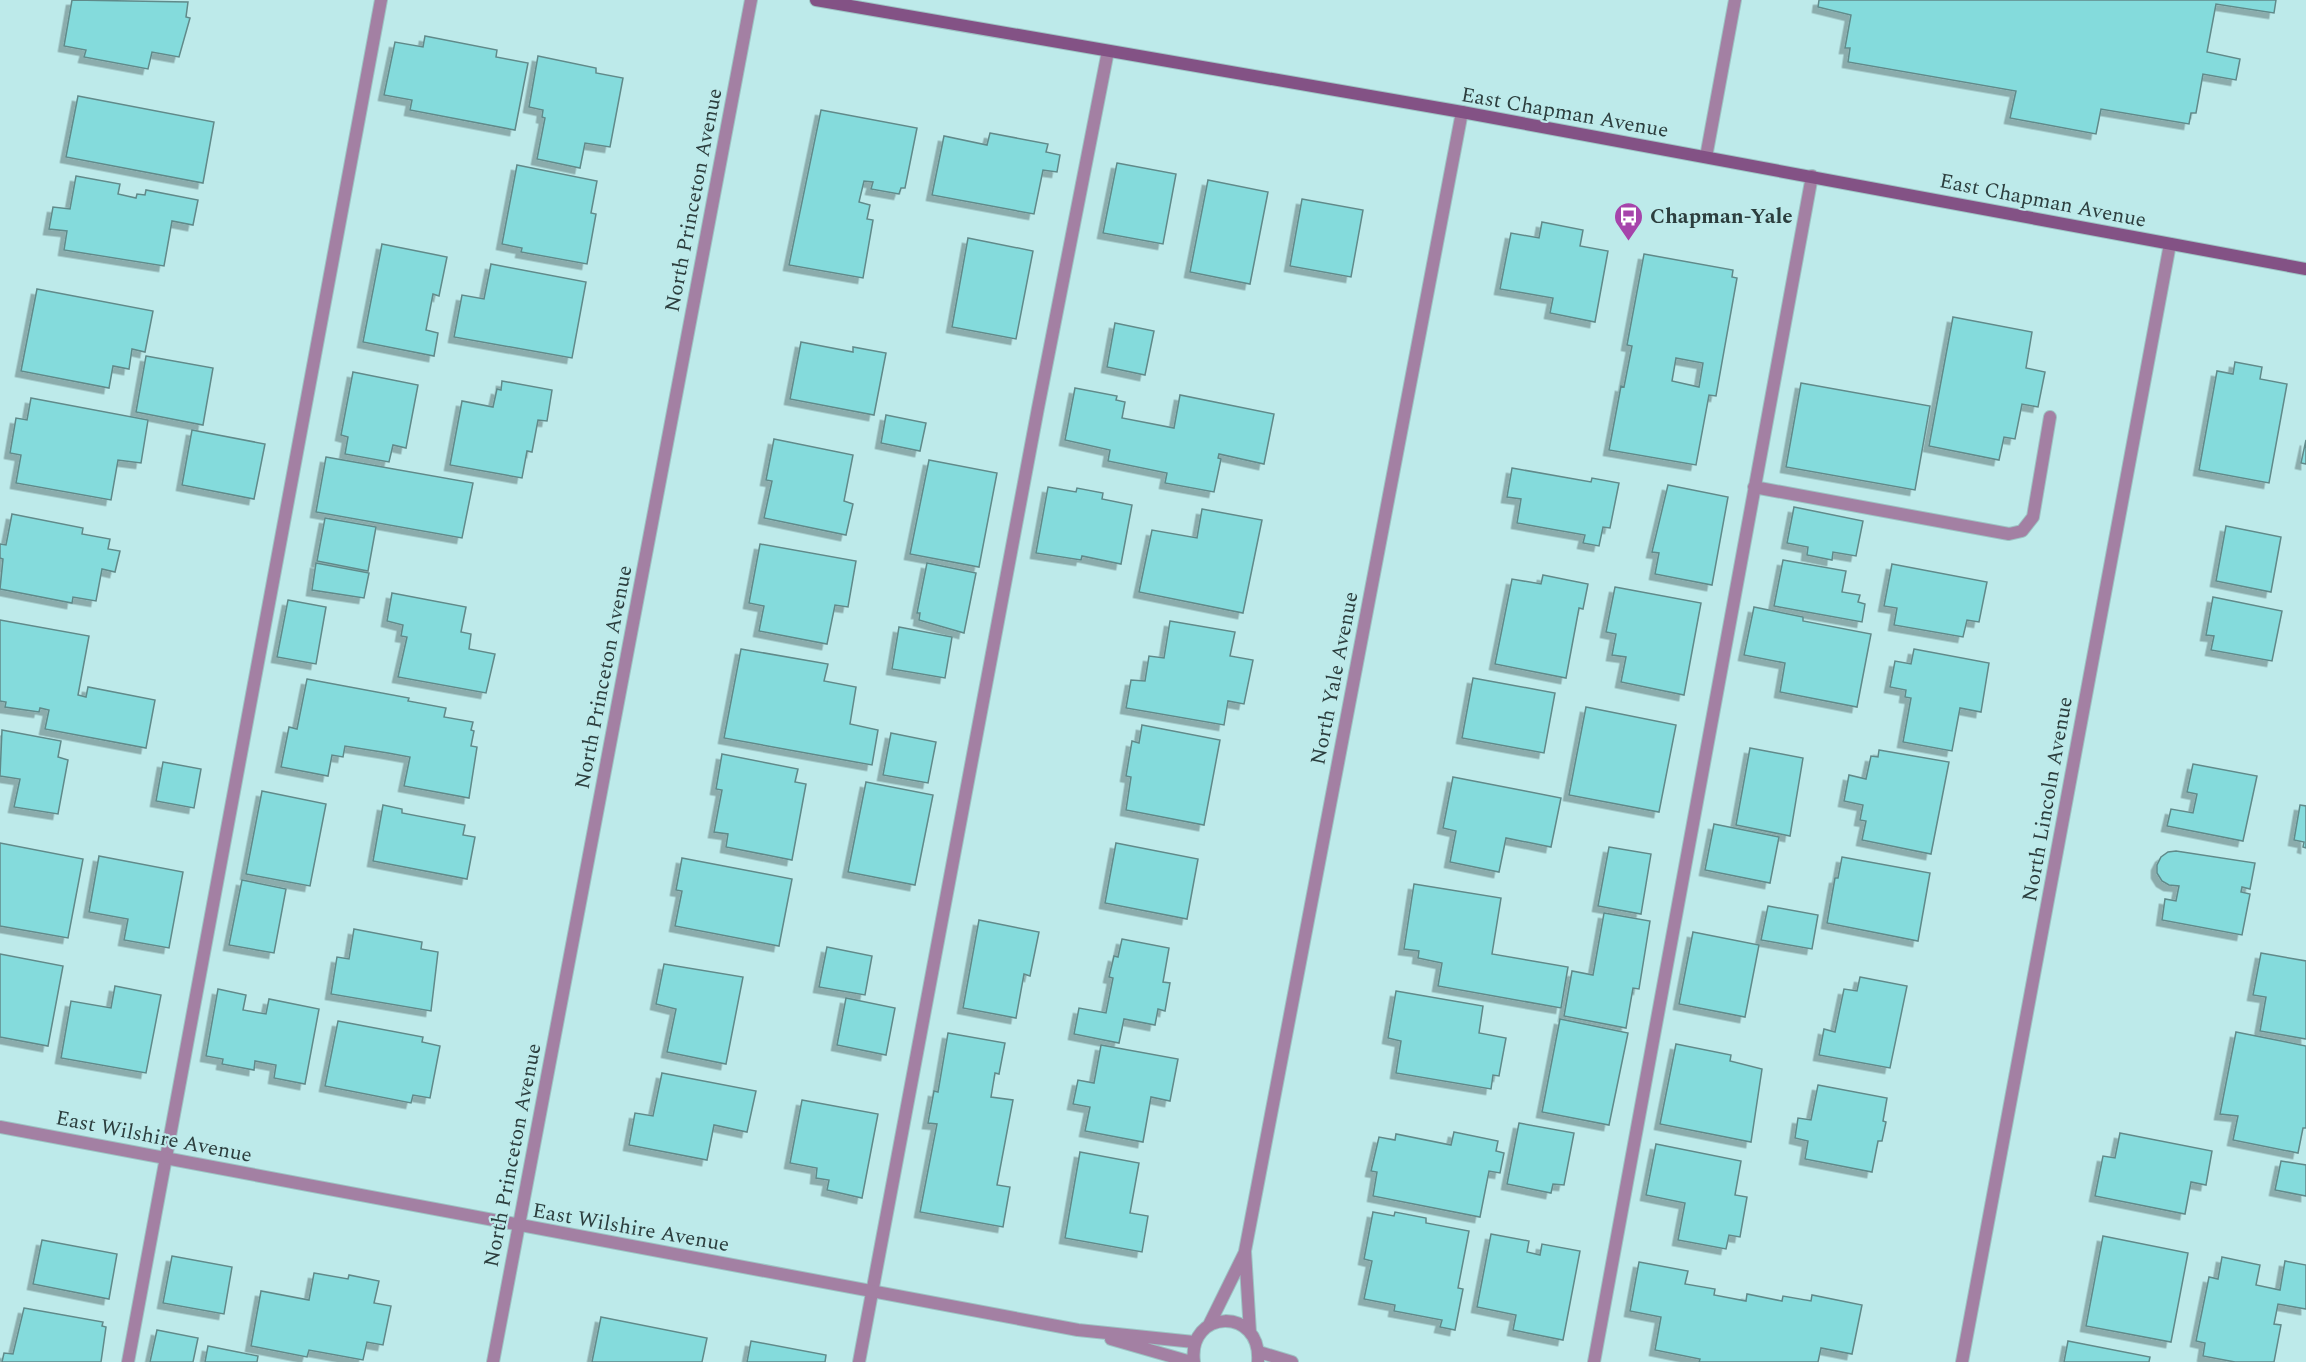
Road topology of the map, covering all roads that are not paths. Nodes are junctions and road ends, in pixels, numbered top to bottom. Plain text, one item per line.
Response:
1 (381, 0) edge
2 (751, 0) edge
3 (816, 0) edge
4 (1735, 0) edge
5 (1108, 51) junction
6 (1462, 112) junction
7 (1706, 157) junction
8 (1812, 176) junction
9 (2170, 244) junction
10 (2306, 269) edge
11 (2050, 417) dead end
12 (1754, 487) junction
13 (0, 1127) edge
14 (167, 1158) junction
15 (519, 1226) junction
16 (1245, 1251) junction
17 (873, 1291) junction
18 (1209, 1325) junction
19 (1078, 1330) junction
20 (1250, 1332) junction
21 (1194, 1342) junction
22 (1258, 1357) edge
23 (128, 1362) edge
24 (493, 1362) edge
25 (859, 1362) edge
26 (1192, 1362) edge
27 (1292, 1362) edge
28 (1594, 1362) edge
29 (1962, 1362) edge

1 - 14 street
2 - 15 street, North Princeton Avenue
3 - 5 main road, East Chapman Avenue
4 - 7 street
5 - 6 main road, East Chapman Avenue
5 - 17 street
6 - 7 main road, East Chapman Avenue
6 - 16 street, North Yale Avenue
7 - 8 main road, East Chapman Avenue
8 - 9 main road, East Chapman Avenue
8 - 12 street
9 - 10 main road, East Chapman Avenue
9 - 29 street, North Lincoln Avenue
11 - 12 street
12 - 28 street
13 - 14 street, East Wilshire Avenue
14 - 15 street, East Wilshire Avenue
14 - 23 street
15 - 17 street, East Wilshire Avenue
15 - 24 street, North Princeton Avenue
16 - 18 street, North Yale Avenue
16 - 20 street, North Yale Avenue
17 - 19 street, East Wilshire Avenue
17 - 25 street
18 - 20 street
18 - 21 street, North Yale Avenue
19 - 21 street, East Wilshire Avenue
19 - 26 street, East Wilshire Avenue
20 - 22 street, North Yale Avenue
21 - 26 street
22 - 27 street

